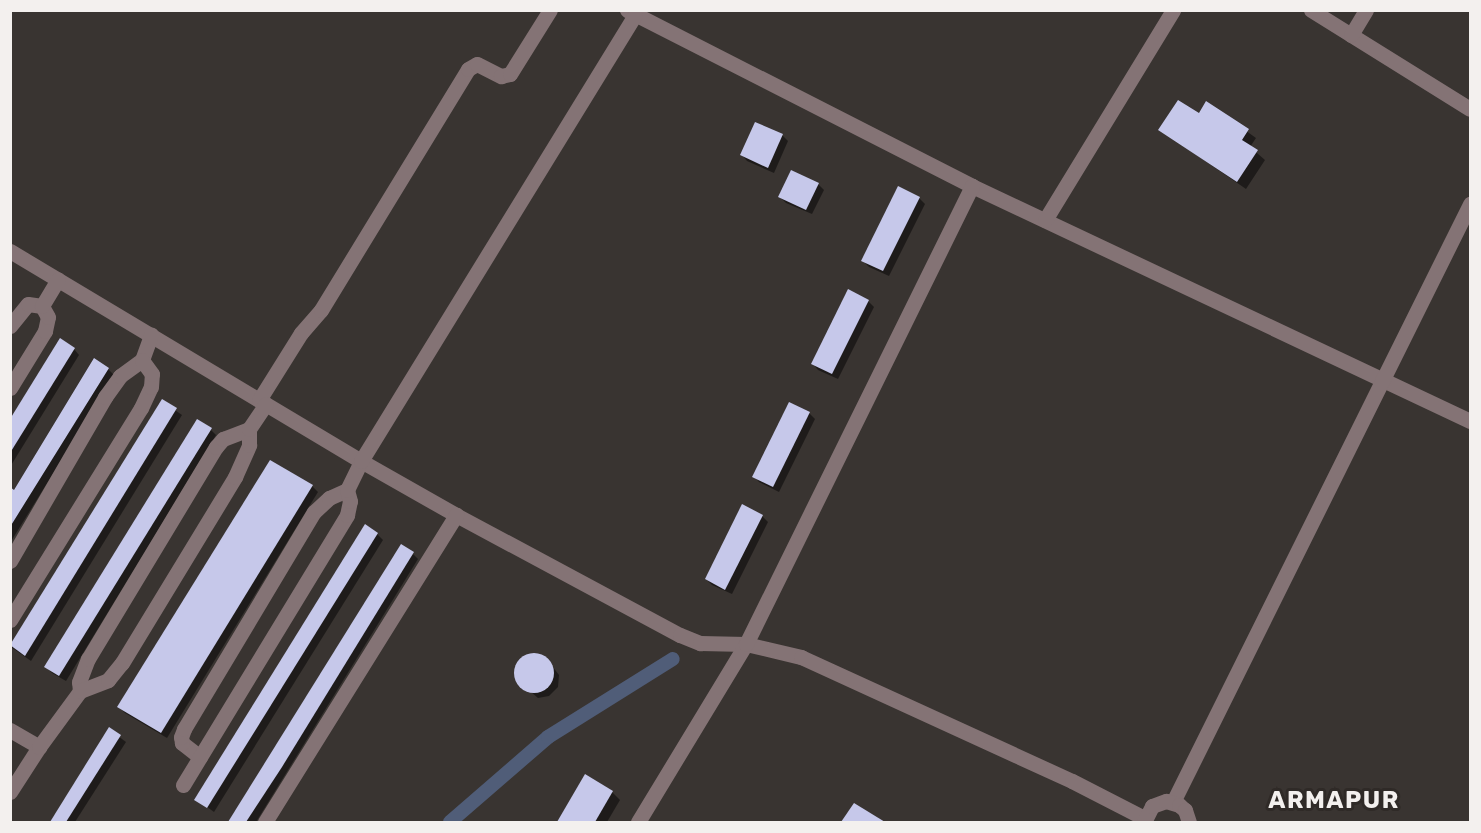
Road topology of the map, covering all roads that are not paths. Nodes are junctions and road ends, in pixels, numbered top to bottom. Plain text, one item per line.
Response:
1 (550, 10) edge
2 (1173, 10) edge
3 (1311, 10) edge
4 (1366, 10) edge
5 (631, 13) edge
6 (1351, 35) junction
7 (1470, 109) edge
8 (972, 186) junction
9 (1470, 204) edge
10 (1045, 220) junction
11 (10, 251) edge
12 (58, 279) junction
13 (42, 306) junction
14 (10, 326) edge
15 (151, 335) junction
16 (142, 360) junction
17 (1383, 379) junction
18 (10, 388) edge
19 (263, 402) junction
20 (1470, 421) edge
21 (249, 429) junction
22 (361, 461) junction
23 (346, 490) junction
24 (456, 516) junction
25 (10, 561) edge
26 (10, 620) edge
27 (746, 644) junction
28 (80, 691) junction
29 (10, 730) edge
30 (39, 747) junction
31 (200, 757) junction
32 (183, 785) dead end
33 (10, 792) edge
34 (1173, 802) junction
35 (1144, 820) edge
36 (265, 822) edge
37 (639, 822) edge
38 (1189, 822) edge

1 - 19 street
2 - 10 street
3 - 6 street
4 - 6 street
5 - 8 street
5 - 22 street
6 - 7 street
8 - 10 street
8 - 27 street
9 - 17 street
10 - 17 street
11 - 12 street
12 - 13 street
12 - 15 street
13 - 14 street
13 - 18 street
15 - 16 street
15 - 19 street
16 - 25 street
16 - 26 street
17 - 20 street
17 - 34 street
19 - 21 street
19 - 22 street
21 - 28 street
21 - 28 street
22 - 23 street
22 - 24 street
23 - 31 street
23 - 31 street
24 - 27 street
24 - 36 street
27 - 35 street
27 - 37 street
28 - 30 street
29 - 30 street
30 - 33 street
31 - 32 street
34 - 35 street
34 - 38 street

